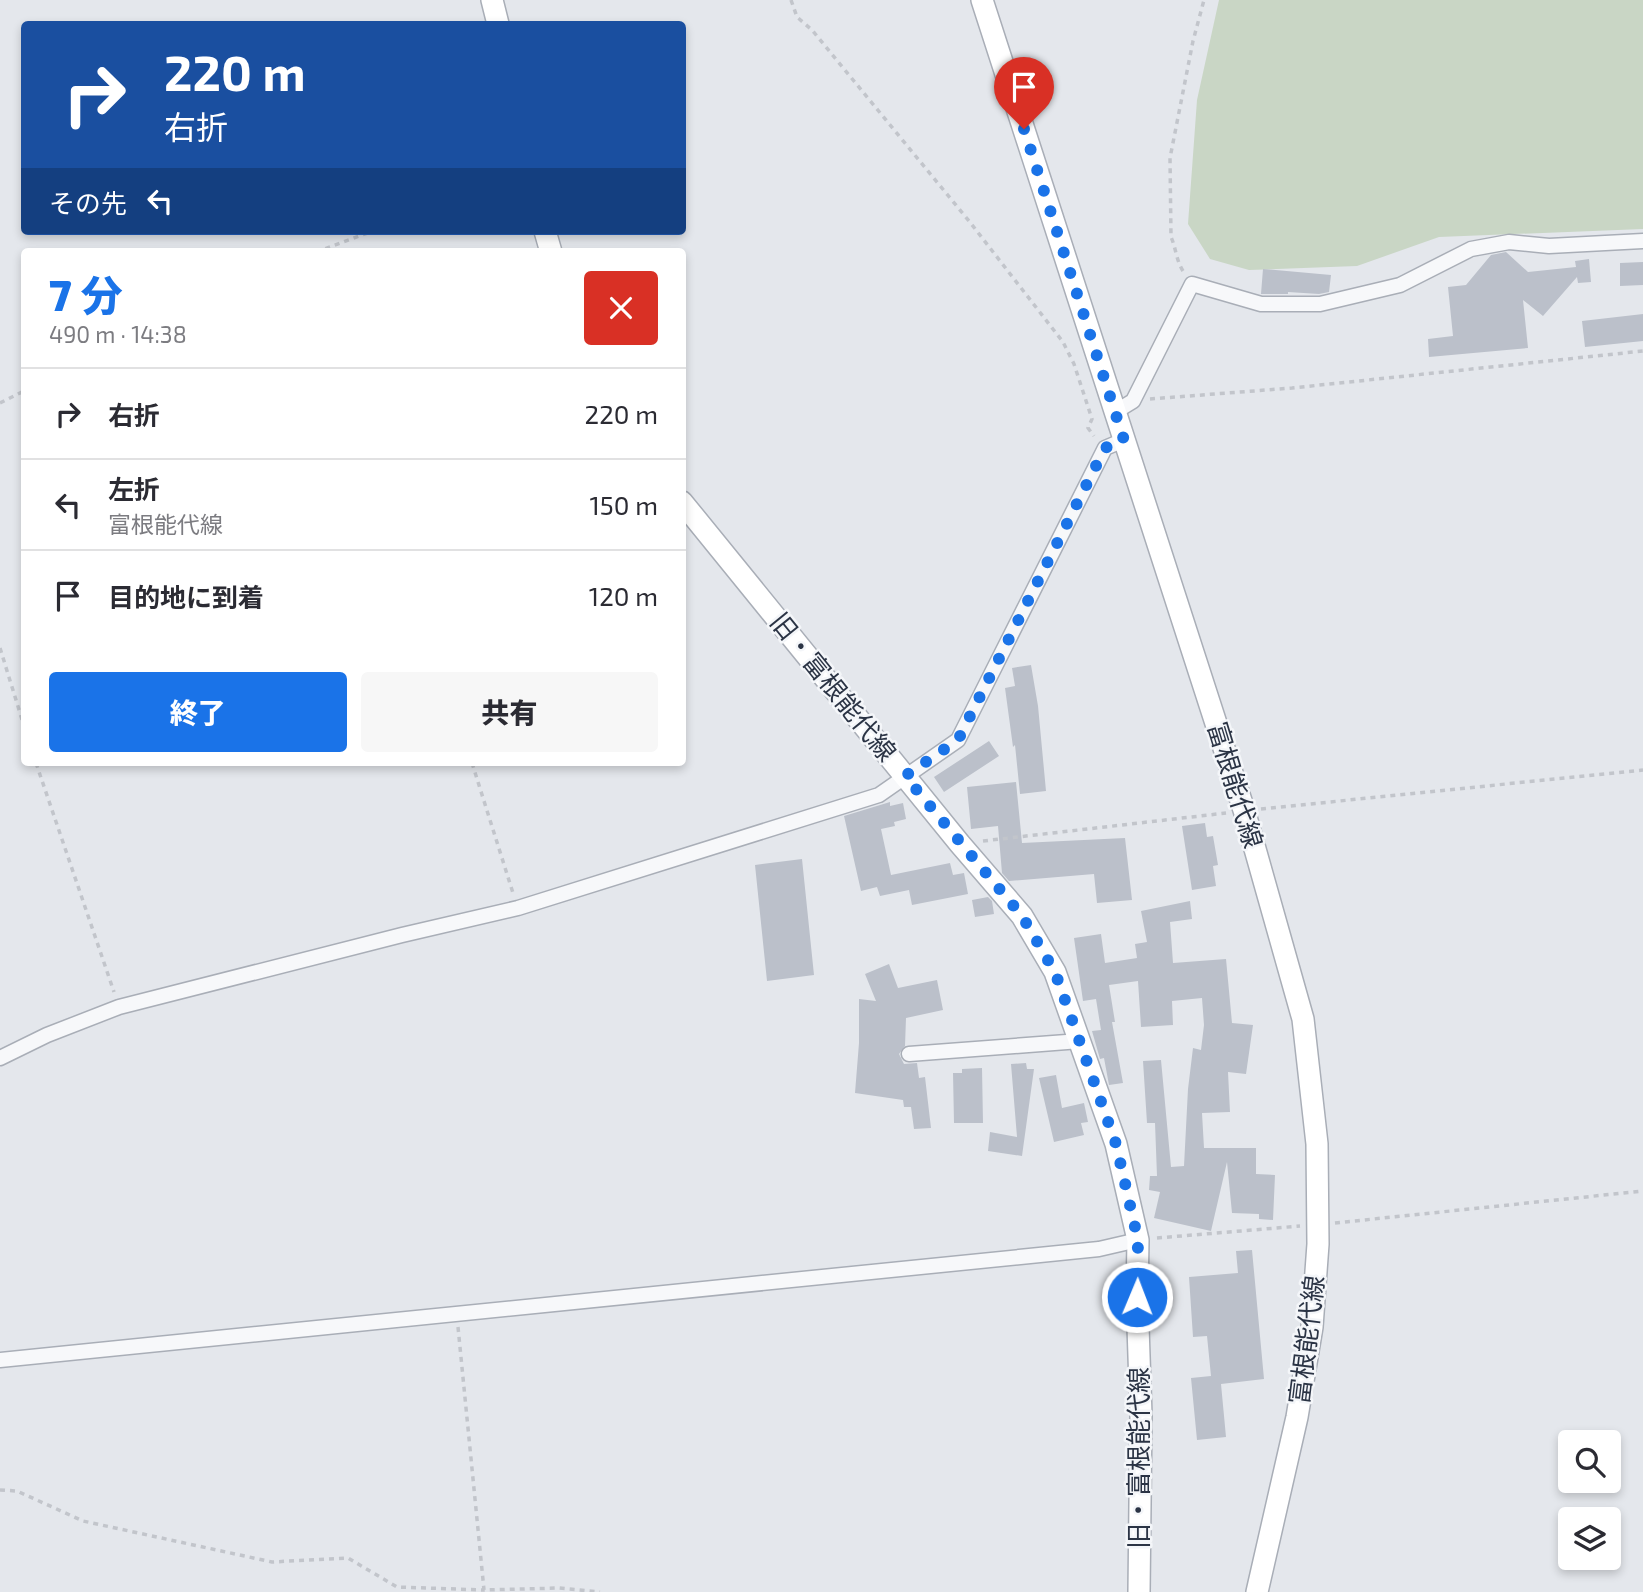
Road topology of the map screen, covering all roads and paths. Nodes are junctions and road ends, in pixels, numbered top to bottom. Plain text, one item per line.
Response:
1 (492, 0) edge
2 (791, 0) edge
3 (982, 0) edge
4 (1204, 0) edge
5 (497, 21) edge
6 (362, 235) edge
7 (1643, 241) edge
8 (327, 248) edge
9 (1192, 284) junction
10 (1643, 351) edge
11 (21, 392) edge
12 (0, 403) edge
13 (1124, 406) junction
14 (1115, 444) junction
15 (686, 507) edge
16 (0, 649) edge
17 (21, 716) edge
18 (37, 766) edge
19 (473, 766) edge
20 (1643, 770) edge
21 (905, 776) junction
22 (1244, 810) junction
23 (960, 844) junction
24 (518, 908) junction
25 (119, 1007) junction
26 (1080, 1041) junction
27 (909, 1054) dead end
28 (0, 1058) edge
29 (1643, 1191) edge
30 (1317, 1224) junction
31 (1138, 1240) junction
32 (456, 1315) junction
33 (0, 1360) edge
34 (0, 1490) edge
35 (484, 1590) junction
36 (600, 1592) edge
37 (1139, 1592) edge
38 (1257, 1592) edge

1 - 5 main road
2 - 14 path
3 - 13 main road, 富根能代線
4 - 9 path
6 - 8 path
7 - 9 street
9 - 13 street
10 - 13 path
11 - 12 path
13 - 14 main road, 富根能代線
14 - 21 street
14 - 22 main road, 富根能代線
15 - 21 main road, 旧・富根能代線
16 - 17 path
18 - 25 path
19 - 24 path
20 - 22 path
21 - 23 main road, 旧・富根能代線
21 - 24 street
22 - 23 path
22 - 30 main road, 富根能代線
23 - 26 main road, 旧・富根能代線
24 - 25 street
25 - 28 street
26 - 27 street
26 - 31 main road, 旧・富根能代線
29 - 30 path
30 - 31 path
30 - 38 main road, 富根能代線
31 - 32 street
31 - 37 main road, 旧・富根能代線
32 - 33 street
32 - 35 path
34 - 35 path
35 - 36 path

